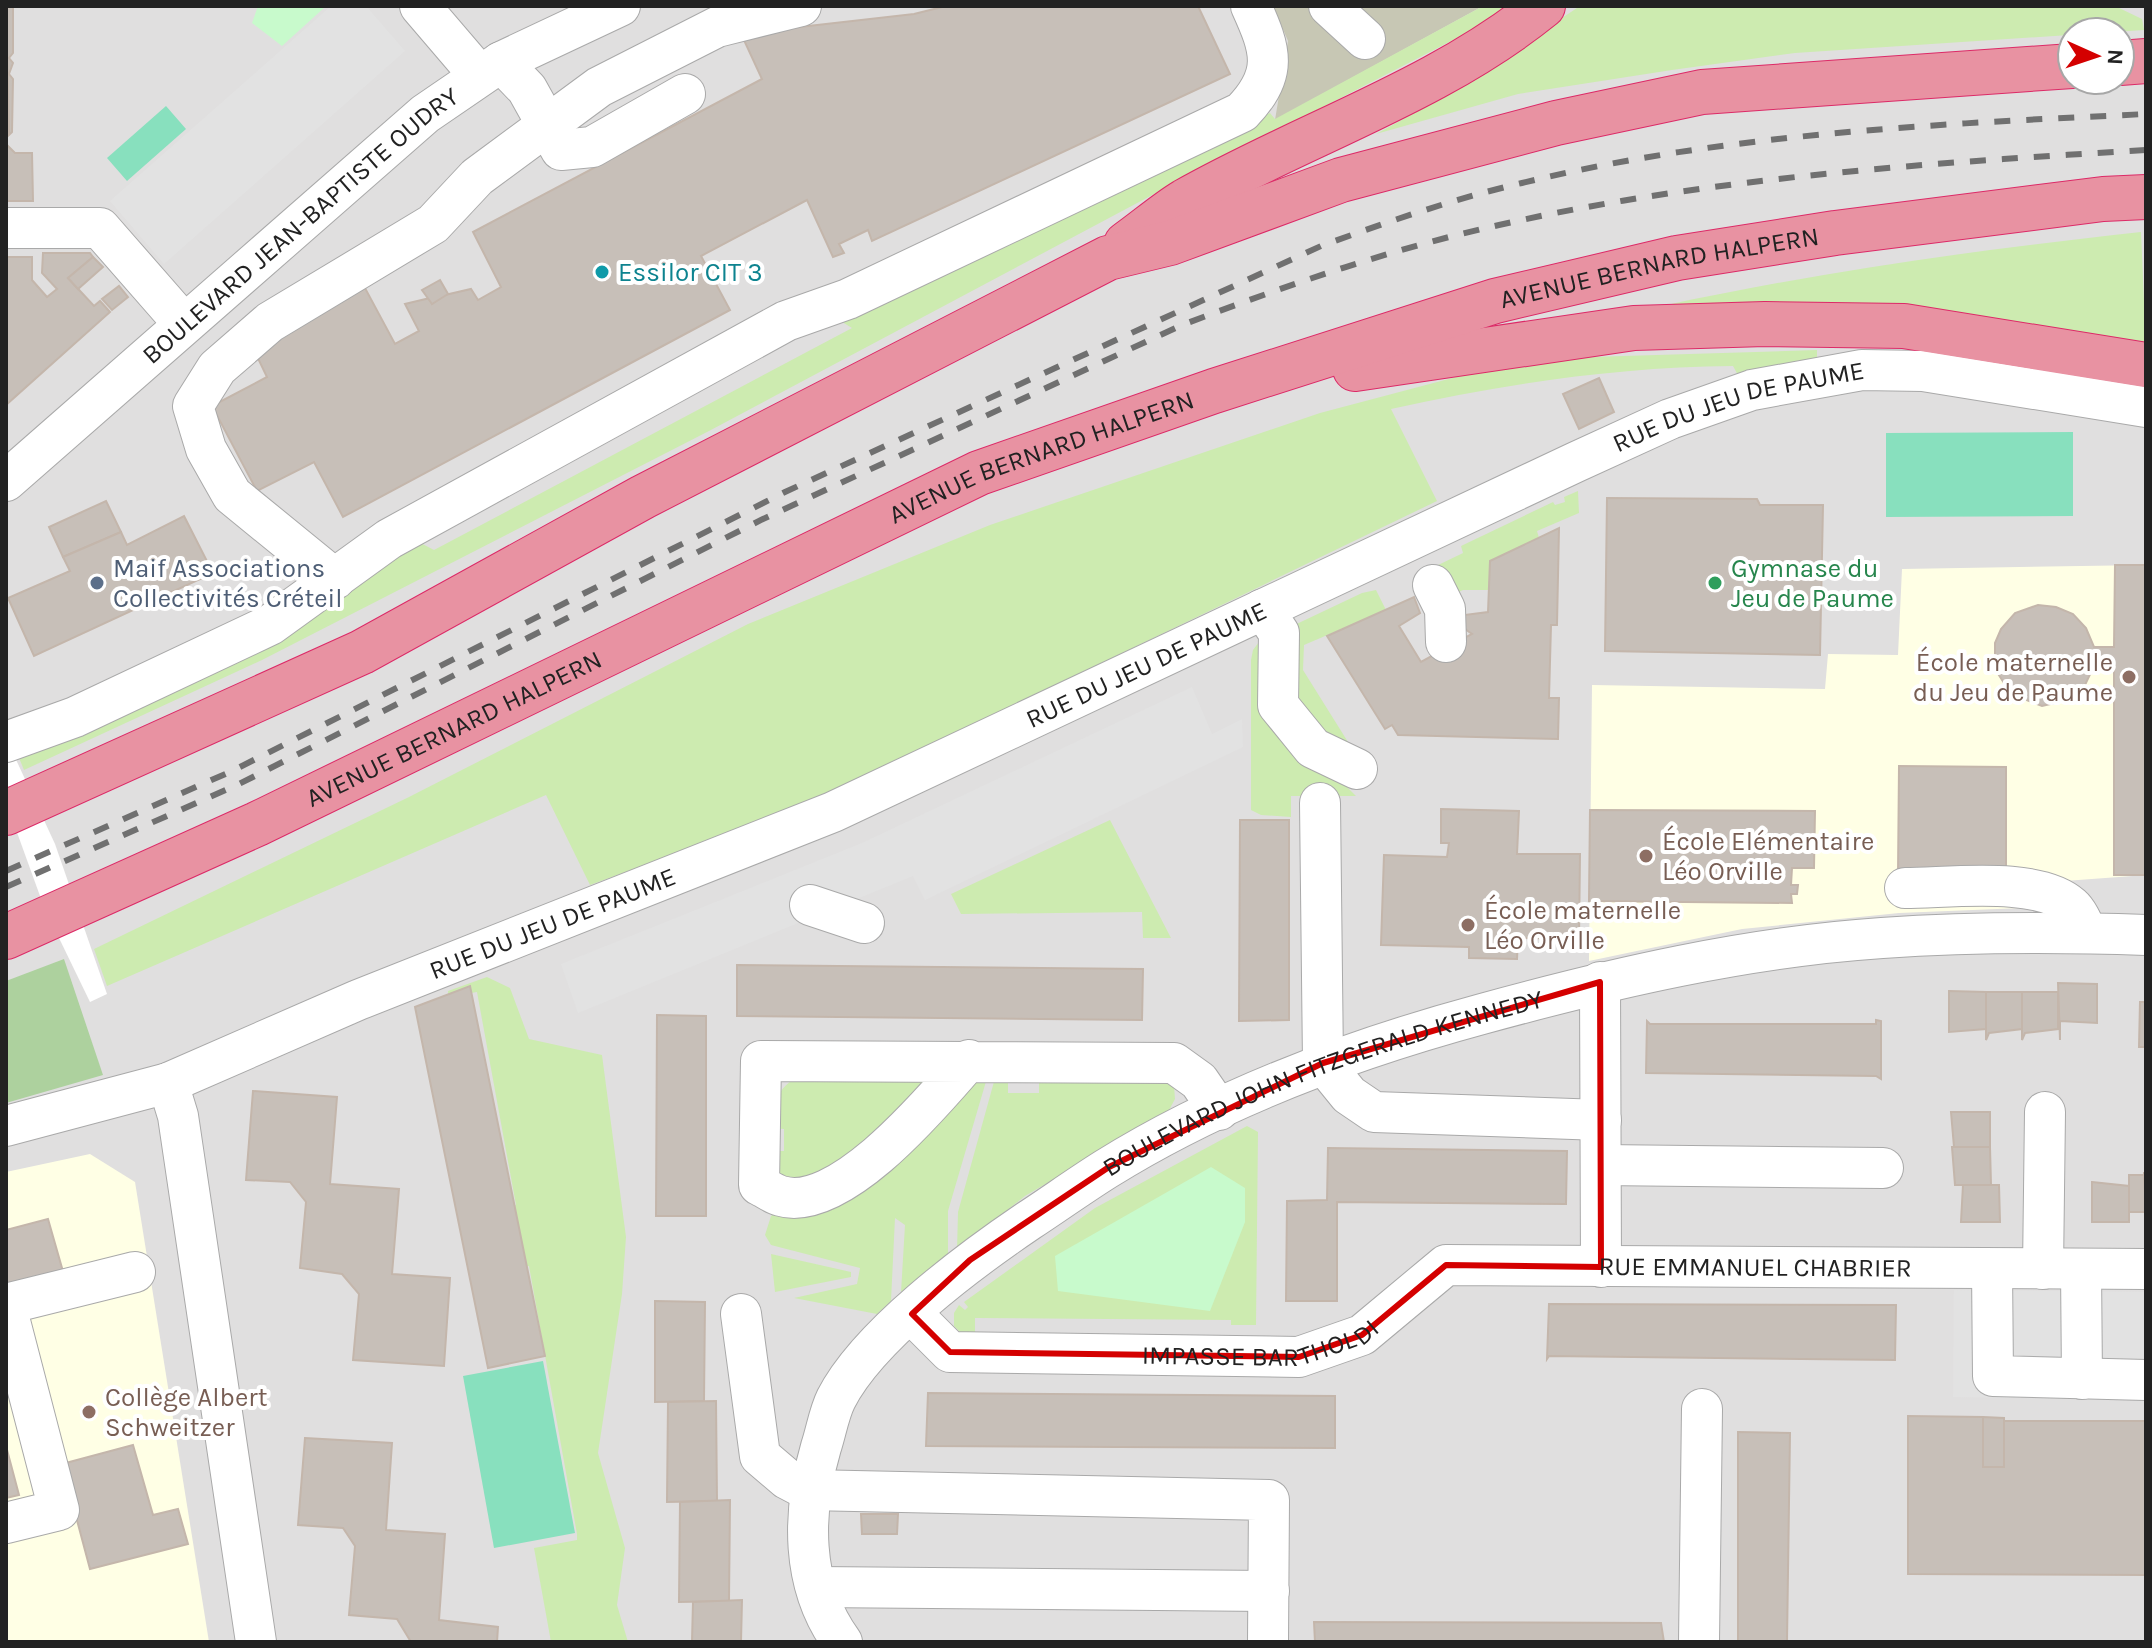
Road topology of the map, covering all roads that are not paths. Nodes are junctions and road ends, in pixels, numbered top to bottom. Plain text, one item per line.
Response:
1 (420, 6) edge
2 (620, 6) edge
3 (801, 6) edge
4 (1251, 6) edge
5 (1329, 6) edge
6 (1543, 6) edge
7 (1365, 39) dead end
8 (2056, 67) edge
9 (490, 69) junction
10 (685, 94) dead end
11 (545, 126) junction
12 (2146, 197) edge
13 (8, 228) edge
14 (1108, 258) junction
15 (184, 324) junction
16 (2146, 365) edge
17 (1214, 391) junction
18 (2146, 407) edge
19 (6, 481) edge
20 (335, 579) junction
21 (1433, 585) dead end
22 (1263, 609) junction
23 (1446, 642) dead end
24 (6, 742) edge
25 (1357, 769) dead end
26 (1320, 803) dead end
27 (6, 813) edge
28 (1905, 888) dead end
29 (810, 905) dead end
30 (864, 923) dead end
31 (2087, 933) junction
32 (2146, 935) edge
33 (6, 937) edge
34 (1600, 982) junction
35 (969, 1060) junction
36 (1323, 1063) junction
37 (168, 1083) junction
38 (1219, 1110) junction
39 (2045, 1112) dead end
40 (1601, 1120) junction
41 (6, 1126) edge
42 (1601, 1165) junction
43 (1883, 1168) dead end
44 (1601, 1267) junction
45 (1992, 1269) junction
46 (2062, 1269) junction
47 (2146, 1269) edge
48 (135, 1272) dead end
49 (6, 1305) edge
50 (741, 1314) dead end
51 (912, 1314) junction
52 (2082, 1379) junction
53 (2146, 1380) edge
54 (1702, 1409) dead end
55 (808, 1490) junction
56 (6, 1523) edge
57 (816, 1587) junction
58 (1269, 1591) junction
59 (256, 1642) edge
60 (842, 1642) edge
61 (1268, 1642) edge
62 (1699, 1642) edge

1 - 9 street
2 - 9 street, BOULEVARD JEAN-BAPTISTE OUDRY
3 - 11 street
4 - 20 street
5 - 7 street
6 - 14 highway
8 - 14 highway
9 - 11 street
9 - 15 street, BOULEVARD JEAN-BAPTISTE OUDRY
10 - 11 street
11 - 20 street
12 - 17 highway, AVENUE BERNARD HALPERN
13 - 15 street
14 - 27 highway
15 - 19 street, BOULEVARD JEAN-BAPTISTE OUDRY
16 - 17 highway
17 - 33 highway, AVENUE BERNARD HALPERN
18 - 22 street, RUE DU JEU DE PAUME
20 - 24 street
21 - 23 street
22 - 25 street
22 - 37 street, RUE DU JEU DE PAUME
26 - 36 street
28 - 31 street
29 - 30 street
31 - 32 street, BOULEVARD JOHN FITZGERALD KENNEDY
31 - 34 street, BOULEVARD JOHN FITZGERALD KENNEDY
34 - 36 street, BOULEVARD JOHN FITZGERALD KENNEDY
34 - 40 street, RUE EMMANUEL CHABRIER
35 - 35 street
35 - 38 street
36 - 38 street, BOULEVARD JOHN FITZGERALD KENNEDY
36 - 40 street
37 - 41 street, RUE DU JEU DE PAUME
37 - 59 street
38 - 51 street, BOULEVARD JOHN FITZGERALD KENNEDY
39 - 46 street
40 - 42 street, RUE EMMANUEL CHABRIER
42 - 43 street
42 - 44 street, RUE EMMANUEL CHABRIER
44 - 45 street, RUE EMMANUEL CHABRIER
44 - 51 street, IMPASSE BARTHOLDI
45 - 46 street, RUE EMMANUEL CHABRIER
45 - 52 street
46 - 47 street, RUE EMMANUEL CHABRIER
46 - 52 street
48 - 49 street
49 - 56 street
50 - 55 street
51 - 55 street, BOULEVARD JOHN FITZGERALD KENNEDY
52 - 53 street
54 - 62 street
55 - 57 street, BOULEVARD JOHN FITZGERALD KENNEDY
55 - 58 street
57 - 58 street
57 - 60 street, BOULEVARD JOHN FITZGERALD KENNEDY
58 - 61 street

